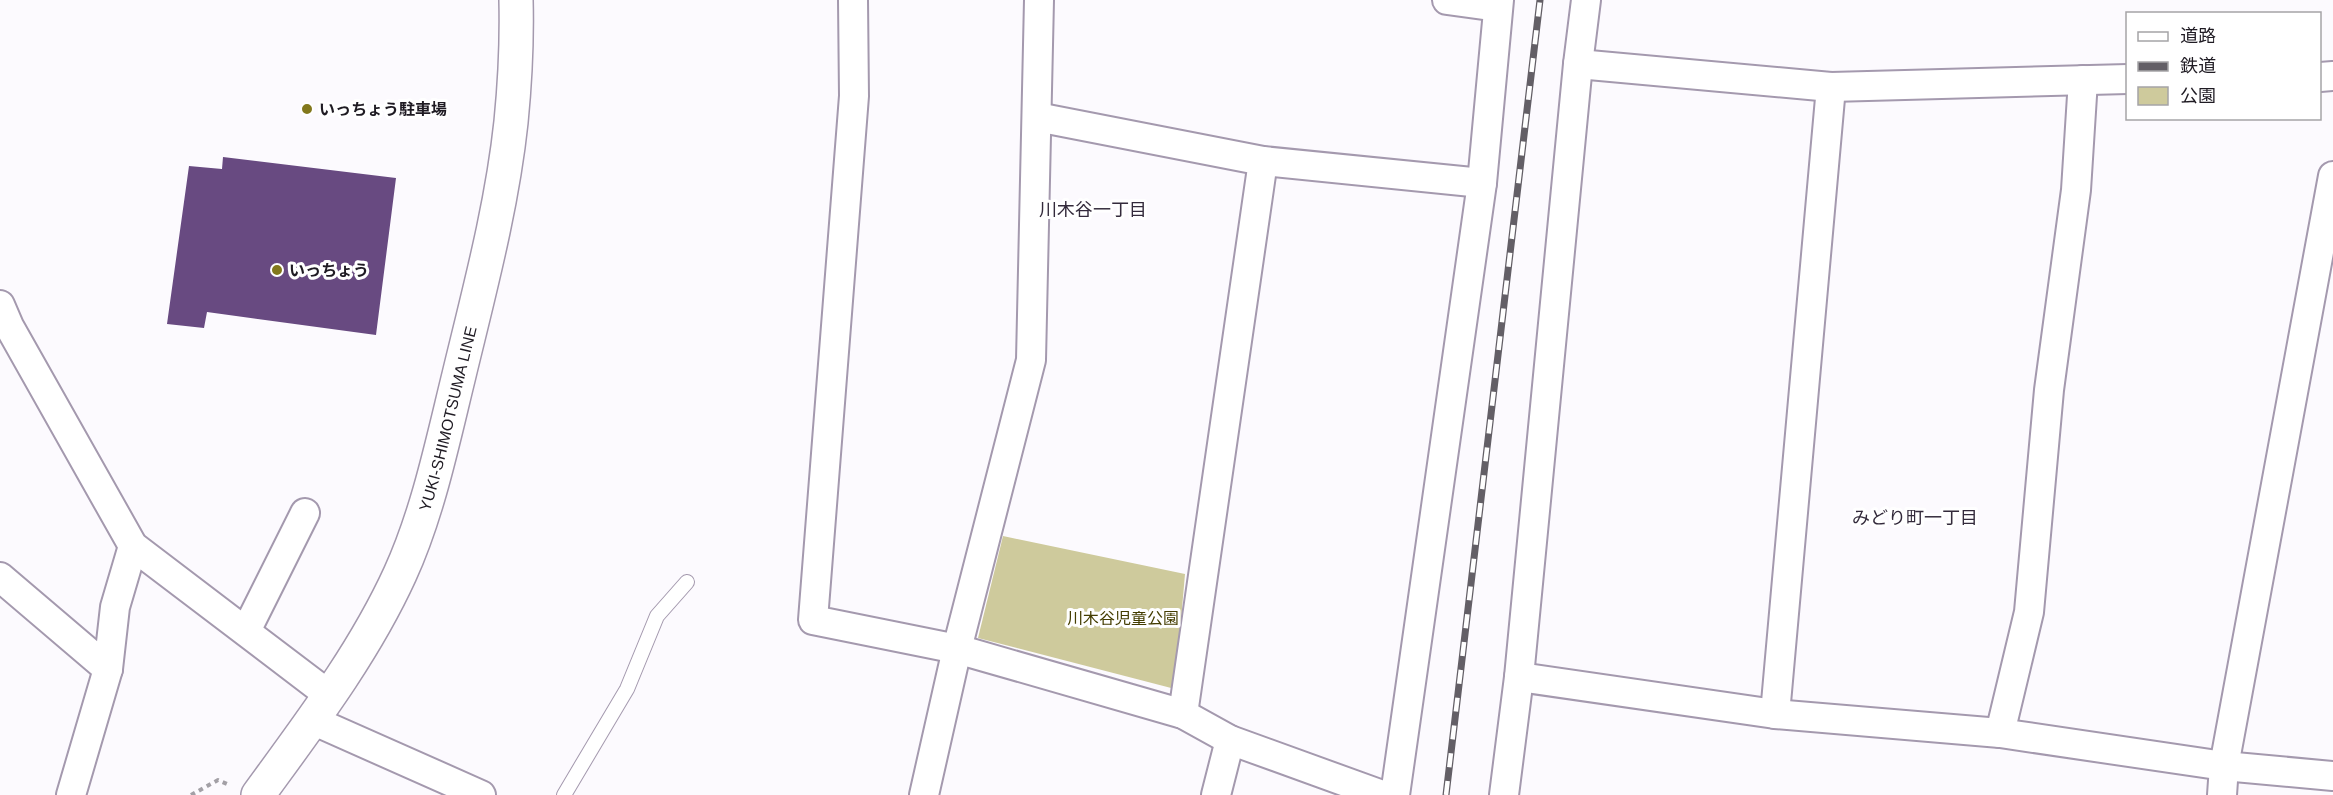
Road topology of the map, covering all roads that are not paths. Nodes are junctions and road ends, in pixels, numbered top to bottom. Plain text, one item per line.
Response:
1 (516, 0) edge
2 (853, 0) edge
3 (1039, 0) edge
4 (1447, 0) edge
5 (1586, 0) edge
6 (1499, 4) edge
7 (1578, 64) junction
8 (2126, 79) edge
9 (2083, 80) junction
10 (1831, 87) junction
11 (1037, 117) junction
12 (1263, 161) junction
13 (2333, 176) edge
14 (1482, 183) junction
15 (0, 305) edge
16 (305, 513) dead end
17 (133, 546) junction
18 (0, 577) edge
19 (687, 582) dead end
20 (246, 631) junction
21 (957, 648) junction
22 (108, 669) junction
23 (1519, 677) junction
24 (320, 708) junction
25 (1183, 714) junction
26 (1774, 714) junction
27 (2000, 733) junction
28 (1230, 740) junction
29 (2224, 766) junction
30 (2333, 776) edge
31 (247, 791) edge
32 (71, 795) edge
33 (481, 795) edge
34 (564, 795) edge
35 (924, 795) edge
36 (1216, 795) edge
37 (1382, 795) edge
38 (1395, 795) edge
39 (1504, 795) edge
40 (2222, 795) edge

1 - 24 main road, YUKI-SHIMOTSUMA LINE
2 - 21 street
3 - 11 street
4 - 6 street
5 - 7 street
6 - 14 street
7 - 10 street
7 - 23 street
8 - 9 street
9 - 10 street
9 - 27 street
10 - 26 street
11 - 12 street
11 - 21 street
12 - 14 street
12 - 25 street
13 - 29 street
14 - 38 street
15 - 17 street
16 - 20 street
17 - 20 street
17 - 22 street
18 - 22 street
19 - 34 lane
20 - 24 street
21 - 25 street
21 - 35 street
22 - 32 street
23 - 26 street
23 - 39 street
24 - 31 main road, YUKI-SHIMOTSUMA LINE
24 - 33 street
25 - 28 street
26 - 27 street
27 - 29 street
28 - 36 street
28 - 37 street
29 - 30 street
29 - 40 street

